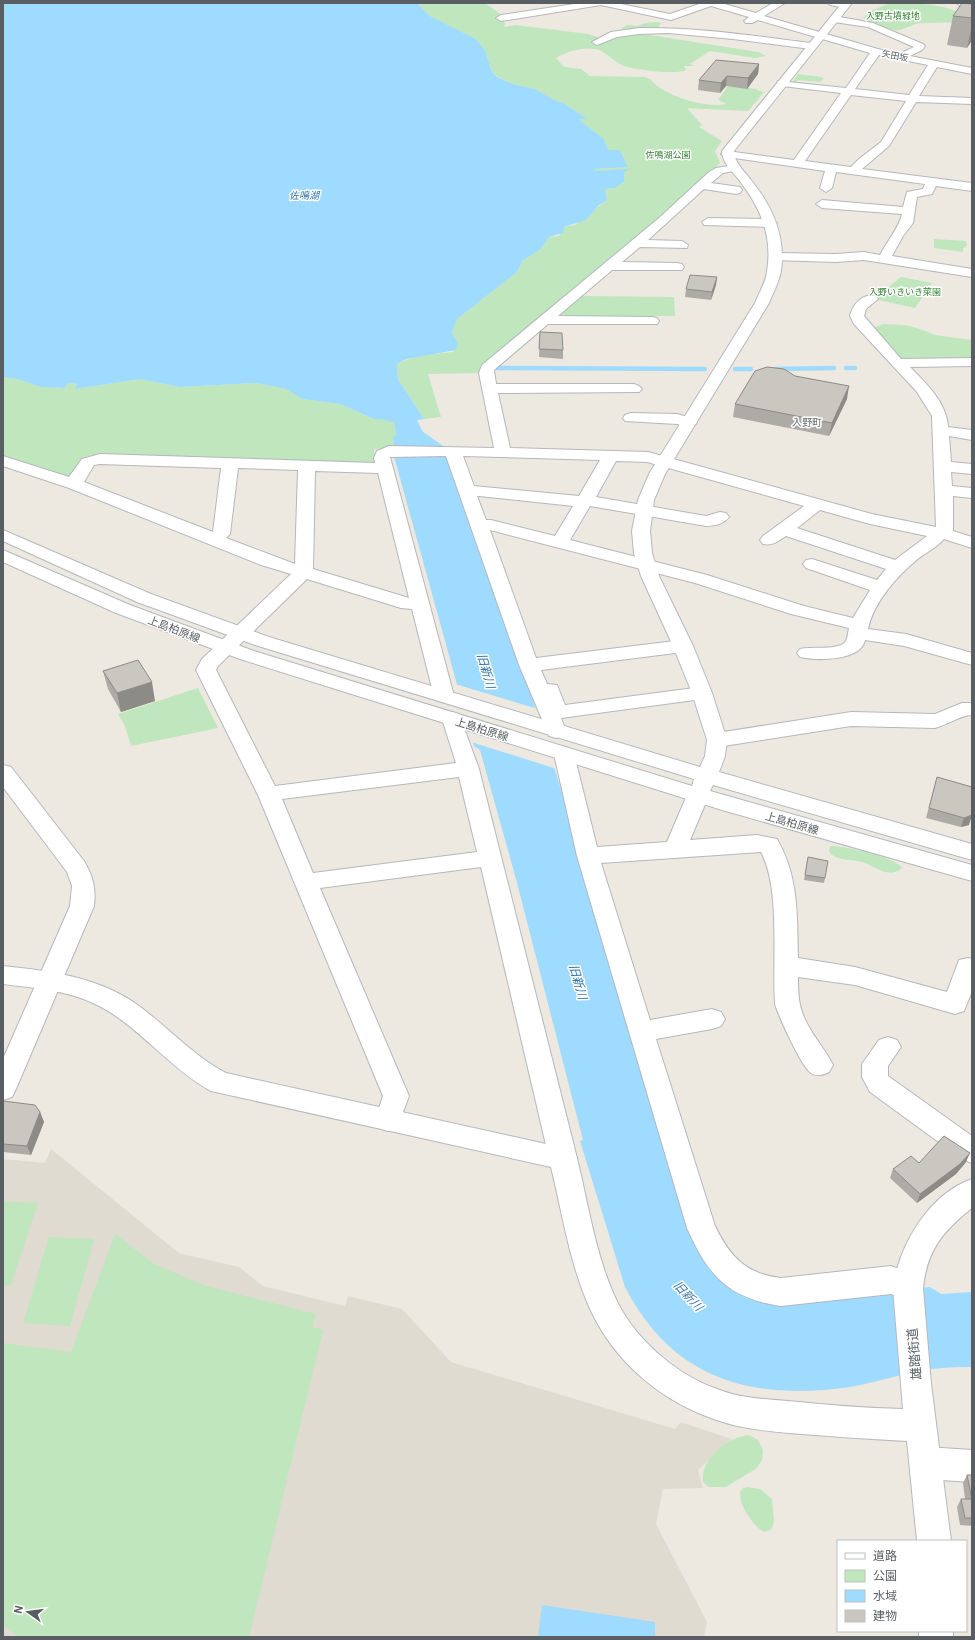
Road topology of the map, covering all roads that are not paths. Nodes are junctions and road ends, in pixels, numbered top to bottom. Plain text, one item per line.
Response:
1 (599, 3) edge
2 (603, 3) edge
3 (646, 3) edge
4 (711, 3) edge
5 (780, 3) edge
6 (961, 3) edge
7 (842, 4) edge
8 (972, 4) edge
9 (728, 5) edge
10 (507, 6) dead end
11 (630, 9) junction
12 (615, 14) dead end
13 (519, 15) junction
14 (758, 16) junction
15 (502, 18) dead end
16 (834, 19) junction
17 (724, 36) junction
18 (816, 41) junction
19 (597, 42) dead end
20 (876, 52) junction
21 (900, 57) junction
22 (934, 63) junction
23 (971, 72) edge
24 (782, 83) junction
25 (848, 91) junction
26 (912, 99) junction
27 (972, 101) edge
28 (727, 154) junction
29 (796, 164) junction
30 (735, 168) junction
31 (831, 169) junction
32 (853, 172) junction
33 (942, 179) junction
34 (701, 185) junction
35 (972, 187) edge
36 (826, 188) dead end
37 (736, 190) dead end
38 (822, 204) dead end
39 (909, 211) junction
40 (708, 222) dead end
41 (771, 223) junction
42 (637, 243) junction
43 (682, 245) dead end
44 (776, 257) junction
45 (884, 259) junction
46 (610, 266) junction
47 (677, 267) dead end
48 (972, 273) edge
49 (871, 299) dead end
50 (545, 320) junction
51 (652, 321) dead end
52 (972, 362) edge
53 (896, 363) junction
54 (489, 388) junction
55 (634, 389) dead end
56 (631, 418) dead end
57 (688, 422) junction
58 (940, 430) junction
59 (972, 435) edge
60 (452, 451) junction
61 (503, 452) junction
62 (611, 456) junction
63 (3, 461) edge
64 (664, 461) junction
65 (230, 464) junction
66 (308, 466) junction
67 (942, 466) junction
68 (385, 468) junction
69 (972, 469) edge
70 (71, 483) junction
71 (943, 490) junction
72 (468, 492) junction
73 (972, 493) edge
74 (586, 501) junction
75 (818, 504) junction
76 (644, 510) junction
77 (720, 517) dead end
78 (480, 526) junction
79 (784, 529) junction
80 (941, 534) junction
81 (3, 535) edge
82 (214, 540) junction
83 (769, 540) dead end
84 (560, 543) junction
85 (972, 543) edge
86 (3, 555) edge
87 (646, 564) junction
88 (812, 564) dead end
89 (898, 567) junction
90 (304, 572) junction
91 (880, 587) junction
92 (419, 602) junction
93 (858, 629) junction
94 (232, 640) junction
95 (683, 646) junction
96 (807, 654) dead end
97 (972, 660) edge
98 (535, 665) junction
99 (702, 693) junction
100 (453, 709) junction
101 (972, 709) edge
102 (716, 740) junction
103 (556, 741) junction
104 (468, 769) junction
105 (5, 778) edge
106 (702, 786) junction
107 (269, 795) junction
108 (675, 849) junction
109 (972, 852) edge
110 (588, 856) junction
111 (490, 858) junction
112 (972, 873) edge
113 (306, 884) junction
114 (786, 966) junction
115 (972, 968) edge
116 (3, 975) edge
117 (49, 982) junction
118 (712, 1019) dead end
119 (641, 1032) junction
120 (888, 1047) dead end
121 (820, 1065) dead end
122 (3, 1089) edge
123 (388, 1120) junction
124 (972, 1151) edge
125 (563, 1158) junction
126 (972, 1191) edge
127 (908, 1286) junction
128 (921, 1426) junction
129 (926, 1463) junction
130 (972, 1466) edge
131 (934, 1540) edge

1 - 13 street
2 - 11 street
3 - 11 street
4 - 9 street
4 - 11 street
5 - 14 street
6 - 8 street
7 - 16 street
9 - 14 street
10 - 13 street
11 - 12 street
13 - 15 street
14 - 17 street
14 - 18 street
16 - 18 street
16 - 21 street
17 - 18 street
17 - 19 street
18 - 20 street, 矢田坂
18 - 24 street
20 - 21 street, 矢田坂
20 - 25 street
21 - 22 street, 矢田坂
22 - 23 street, 矢田坂
22 - 26 street
24 - 25 street
24 - 28 street
25 - 26 street
25 - 29 street
26 - 27 street
26 - 32 street
28 - 29 street
28 - 30 street
29 - 31 street
30 - 34 street
30 - 41 street
31 - 32 street
31 - 36 street
32 - 33 street
33 - 35 street
33 - 39 street
34 - 37 street
34 - 42 street
38 - 39 street
39 - 45 street
40 - 41 street
41 - 44 street
42 - 43 street
42 - 46 street
44 - 45 street
44 - 57 street
45 - 48 street
46 - 47 street
46 - 50 street
49 - 53 street
50 - 51 street
50 - 54 street
52 - 53 street
53 - 58 street
54 - 55 street
54 - 61 street
56 - 57 street
57 - 64 street
58 - 59 street
58 - 67 street
60 - 61 street
60 - 68 street
60 - 72 street
61 - 62 street
62 - 64 street
62 - 74 street
63 - 70 street
64 - 75 street
64 - 76 street
65 - 66 street
65 - 70 street
65 - 82 street
66 - 68 street
66 - 90 street
67 - 69 street
67 - 71 street
68 - 92 street
70 - 82 street
71 - 73 street
71 - 80 street
72 - 74 street
72 - 78 street
74 - 76 street
74 - 84 street
75 - 79 street
75 - 80 street
76 - 77 street
76 - 87 street
78 - 84 street
78 - 98 street
79 - 83 street
79 - 89 street
80 - 85 street
80 - 89 street
81 - 94 street, 上島柏原線
82 - 90 street
84 - 87 street
86 - 94 street, 上島柏原線
87 - 93 street
87 - 95 street
88 - 91 street
89 - 91 street
90 - 92 street
90 - 94 street
91 - 93 street
92 - 100 street
93 - 96 street
93 - 97 street
94 - 100 street, 上島柏原線
94 - 107 street
95 - 98 street
95 - 99 street
98 - 99 street
98 - 103 street
99 - 102 street
100 - 103 street, 上島柏原線
100 - 104 street
101 - 102 street
102 - 106 street
103 - 106 street, 上島柏原線
103 - 110 street
104 - 107 street
104 - 111 street
105 - 117 street
106 - 108 street
106 - 109 street, 上島柏原線
106 - 112 street, 上島柏原線
107 - 113 street
108 - 110 street
108 - 114 street
110 - 119 street
111 - 113 street
111 - 125 street
113 - 123 street
114 - 115 street
114 - 121 street
116 - 117 street
117 - 122 street
117 - 123 street
118 - 119 street
119 - 127 street
120 - 124 street
123 - 125 street
125 - 128 street
126 - 127 street, 雄踏街道
127 - 128 street, 雄踏街道
128 - 129 street, 雄踏街道
129 - 130 street
129 - 131 street, 雄踏街道

